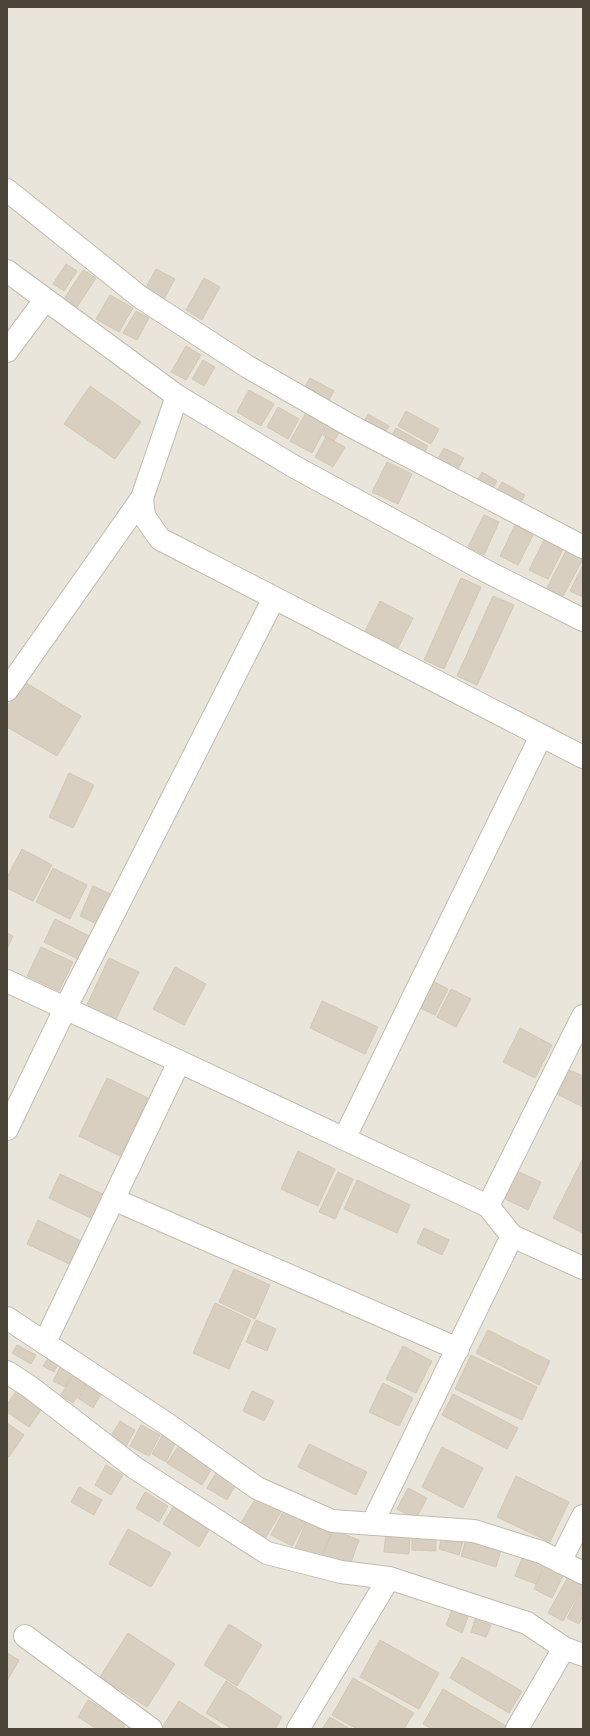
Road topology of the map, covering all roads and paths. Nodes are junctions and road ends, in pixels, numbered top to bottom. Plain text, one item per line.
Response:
1 (7, 190) edge
2 (7, 271) edge
3 (45, 300) junction
4 (7, 351) edge
5 (177, 396) junction
6 (142, 498) junction
7 (583, 547) edge
8 (274, 598) junction
9 (583, 620) edge
10 (7, 690) edge
11 (541, 736) junction
12 (583, 757) edge
13 (7, 981) edge
14 (64, 1009) junction
15 (583, 1016) edge
16 (179, 1062) junction
17 (7, 1129) edge
18 (344, 1139) junction
19 (113, 1199) junction
20 (488, 1206) junction
21 (512, 1236) junction
22 (583, 1268) edge
23 (7, 1318) edge
24 (45, 1342) junction
25 (458, 1349) junction
26 (7, 1372) edge
27 (583, 1516) edge
28 (372, 1524) junction
29 (560, 1562) junction
30 (583, 1574) edge
31 (389, 1578) junction
32 (25, 1636) dead end
33 (574, 1652) edge
34 (151, 1729) edge
35 (298, 1729) edge
36 (517, 1729) edge

1 - 7 street
2 - 3 street
3 - 4 street
3 - 5 street
5 - 6 street
5 - 9 street
6 - 8 street
6 - 10 street
8 - 11 street
8 - 14 street
11 - 12 street
11 - 18 street
13 - 14 street
14 - 16 street
14 - 17 street
15 - 20 street
16 - 18 street
16 - 19 street
18 - 20 street
19 - 24 street
19 - 25 street
20 - 21 street
21 - 22 street
21 - 25 street
23 - 24 street
24 - 28 street
25 - 28 street
26 - 31 street
27 - 29 street
28 - 29 street
29 - 30 street
31 - 33 street
31 - 35 street
32 - 34 street
33 - 36 street

